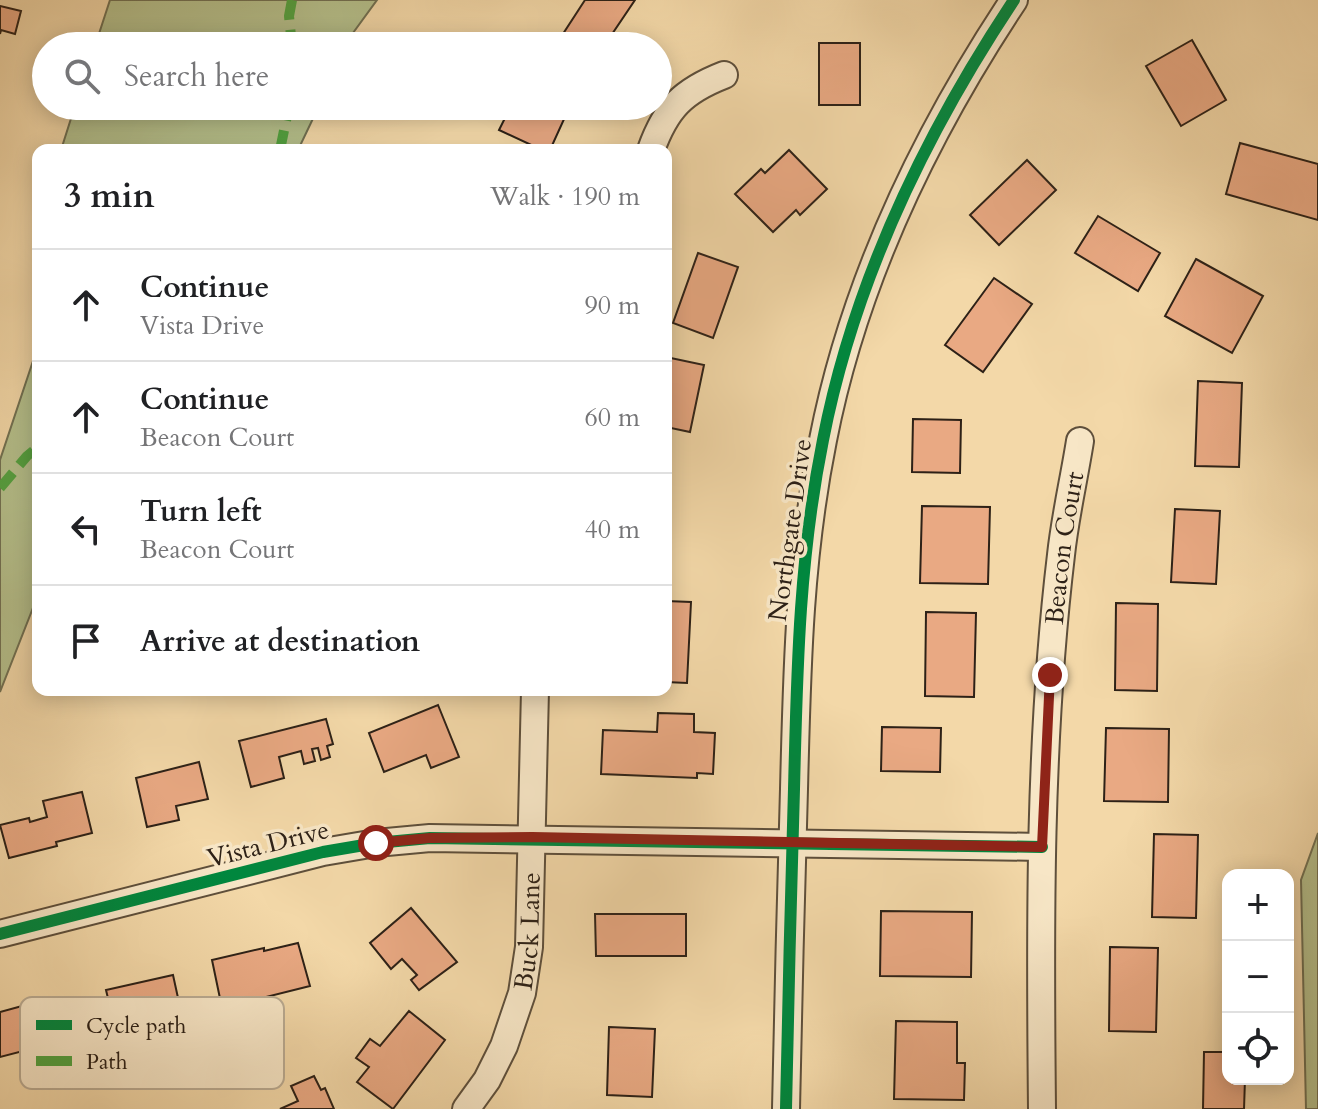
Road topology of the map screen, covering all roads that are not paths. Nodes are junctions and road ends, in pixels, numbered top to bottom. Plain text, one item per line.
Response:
1 (1014, 0) edge
2 (724, 75) dead end
3 (672, 108) edge
4 (663, 120) edge
5 (653, 144) edge
6 (1080, 441) dead end
7 (535, 696) edge
8 (532, 837) junction
9 (792, 841) junction
10 (1042, 847) junction
11 (0, 934) edge
12 (466, 1109) edge
13 (786, 1109) edge
14 (1042, 1109) edge

1 - 9 street, Northgate Drive
2 - 3 street
4 - 5 street
6 - 10 street, Beacon Court
7 - 8 street, Buck Lane
8 - 9 street, Vista Drive
8 - 11 street, Vista Drive
8 - 12 street, Buck Lane
9 - 10 street
9 - 13 street, Northgate Drive
10 - 14 street, Beacon Court

